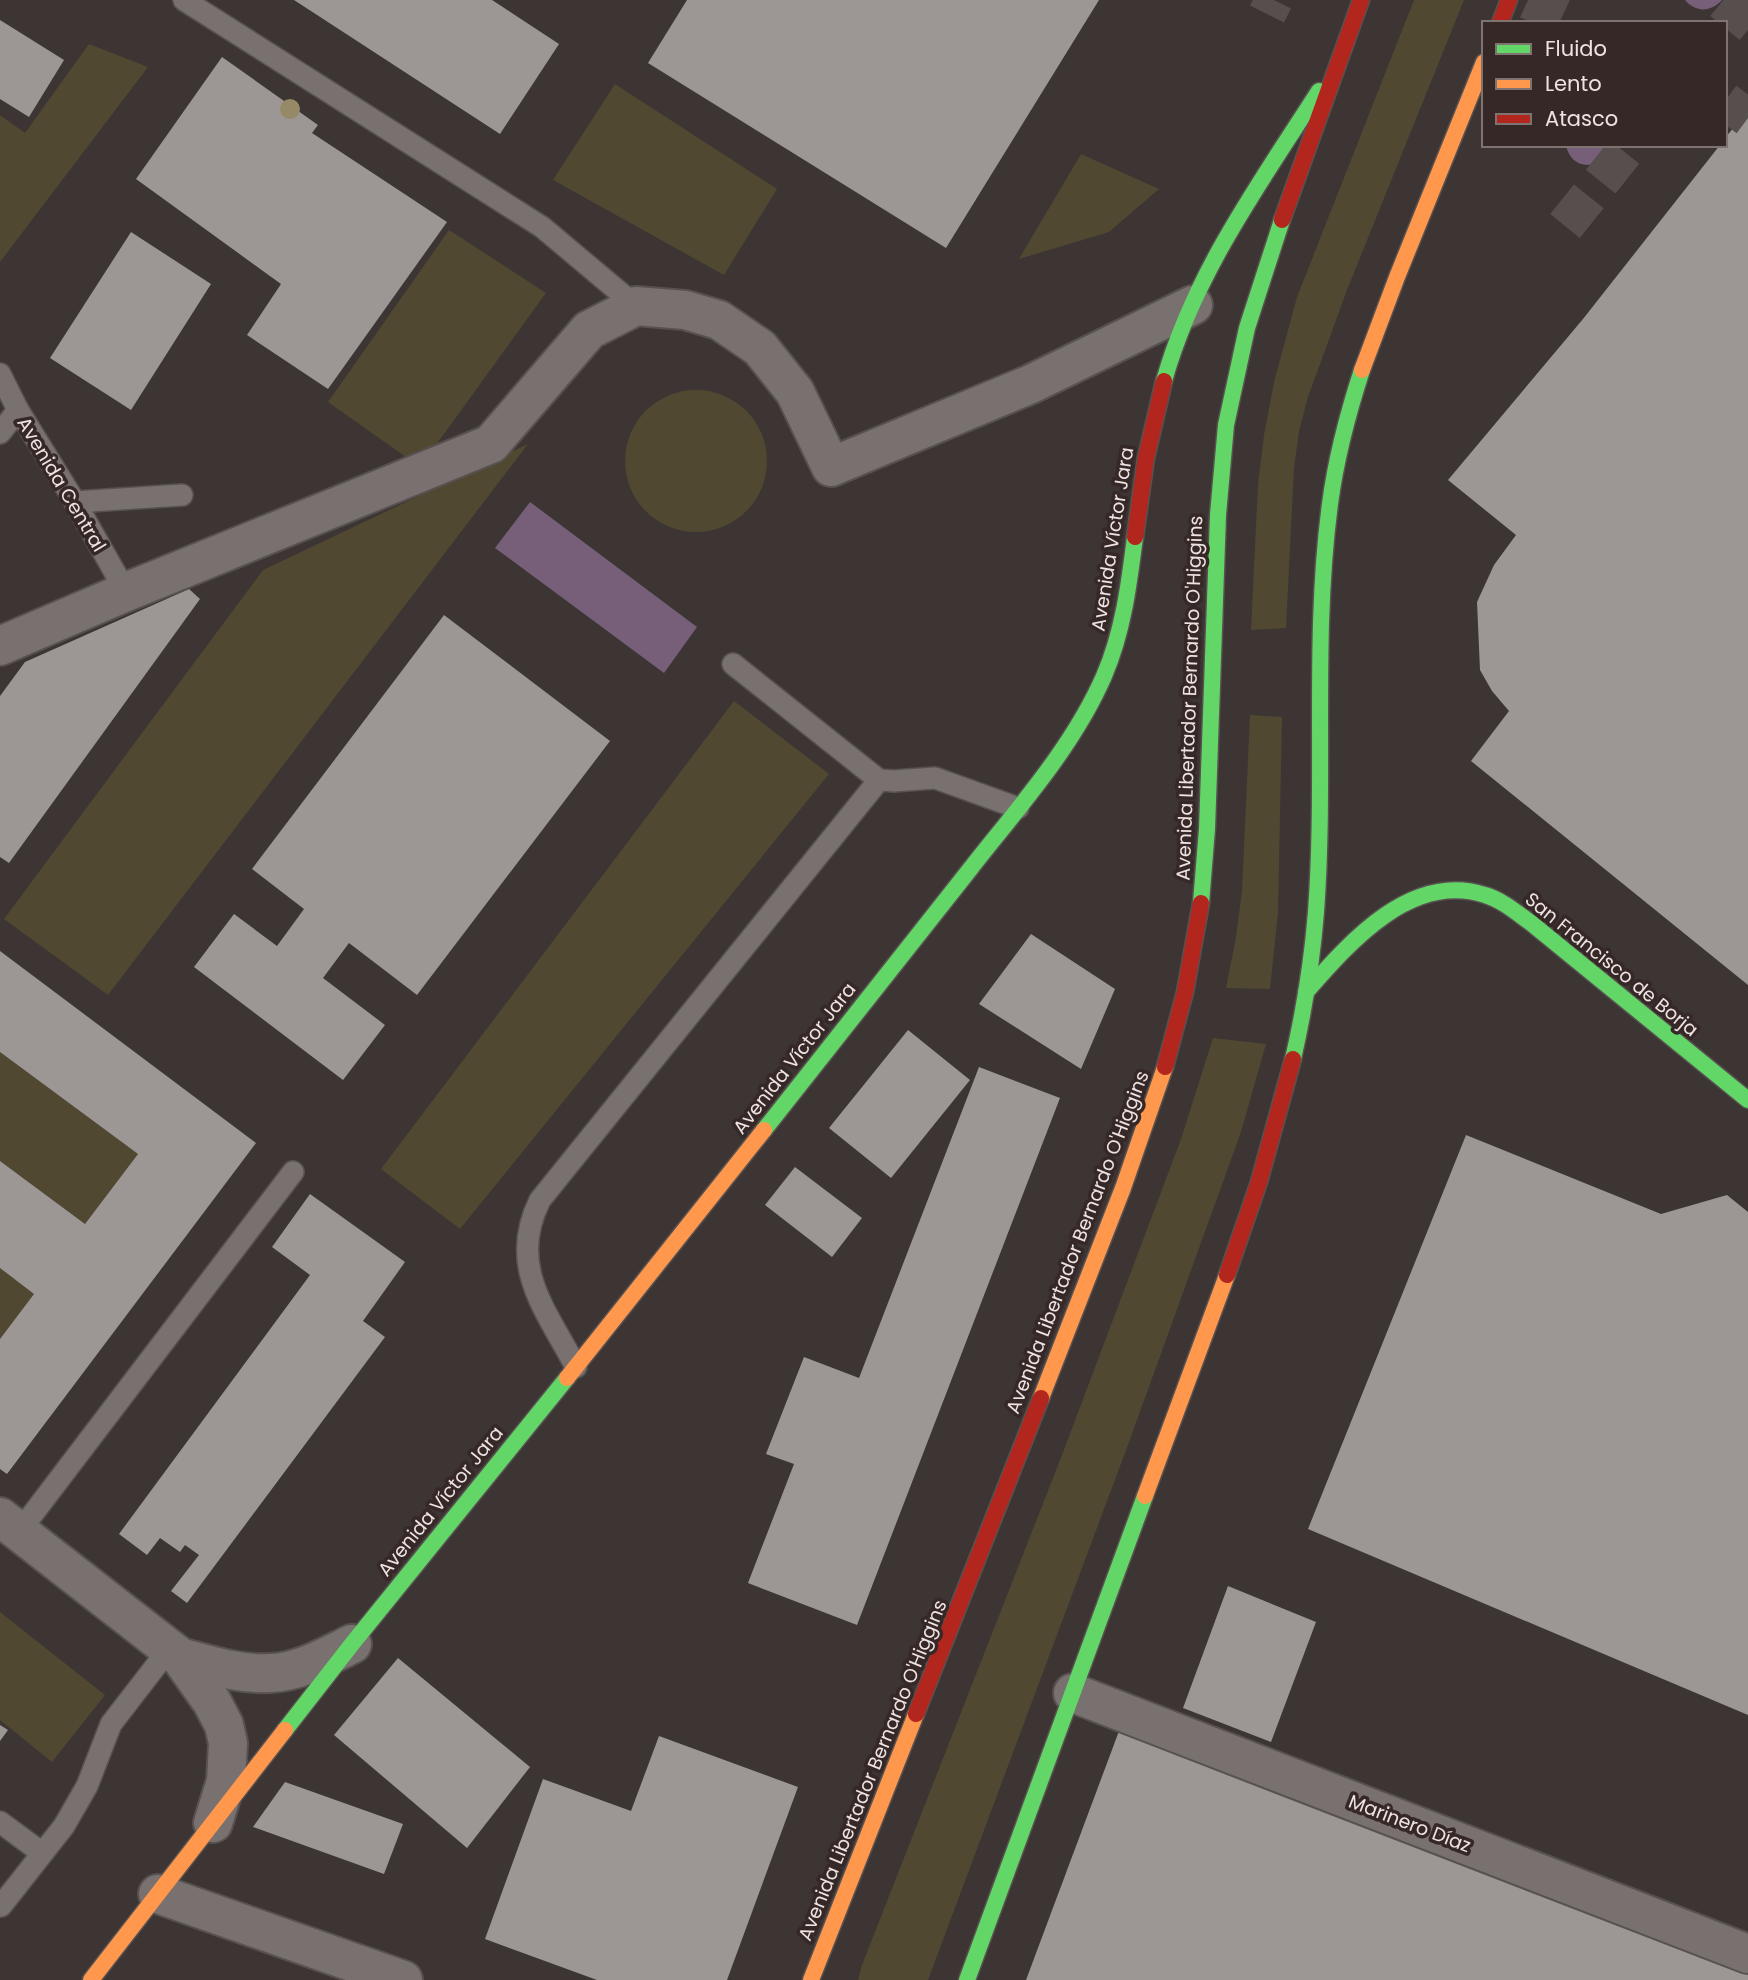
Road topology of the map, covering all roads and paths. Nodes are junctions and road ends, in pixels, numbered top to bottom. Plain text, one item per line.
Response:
1 (184, 0) edge
2 (1361, 0) edge
3 (1509, 0) edge
4 (1501, 21) edge
5 (1337, 62) junction
6 (1482, 67) edge
7 (1193, 305) junction
8 (636, 306) junction
9 (0, 374) edge
10 (18, 410) junction
11 (0, 433) edge
12 (182, 495) dead end
13 (75, 502) junction
14 (126, 592) junction
15 (0, 646) edge
16 (733, 664) dead end
17 (879, 780) junction
18 (1018, 808) junction
19 (1306, 992) junction
20 (1748, 1100) edge
21 (293, 1172) dead end
22 (576, 1367) junction
23 (10, 1525) edge
24 (352, 1644) junction
25 (174, 1653) junction
26 (1073, 1693) junction
27 (0, 1822) edge
28 (213, 1823) junction
29 (42, 1853) junction
30 (158, 1894) junction
31 (1, 1906) edge
32 (1748, 1954) edge
33 (91, 1980) edge
34 (403, 1980) edge
35 (811, 1980) edge
36 (967, 1980) edge

1 - 8 lane
2 - 5 main road, Avenida Libertador Bernardo O'Higgins
3 - 4 main road
5 - 7 main road, Avenida Víctor Jara
5 - 35 main road, Avenida Libertador Bernardo O'Higgins
6 - 19 main road
7 - 8 street
7 - 18 main road, Avenida Víctor Jara
8 - 14 street
9 - 10 lane, Avenida Central
10 - 11 lane
10 - 13 lane, Avenida Central
12 - 13 lane
13 - 14 lane, Avenida Central
14 - 15 street
16 - 17 lane
17 - 18 lane
17 - 22 lane
18 - 22 main road, Avenida Víctor Jara
19 - 20 main road, San Francisco de Borja
19 - 26 main road
21 - 23 lane
22 - 24 main road, Avenida Víctor Jara
23 - 25 street
24 - 25 street
24 - 28 main road, Avenida Víctor Jara
25 - 28 street
25 - 29 lane
26 - 32 street, Marinero Díaz
26 - 36 main road
27 - 29 lane
28 - 30 main road, Avenida Víctor Jara
29 - 31 lane
30 - 33 main road, Avenida Víctor Jara
30 - 34 street

